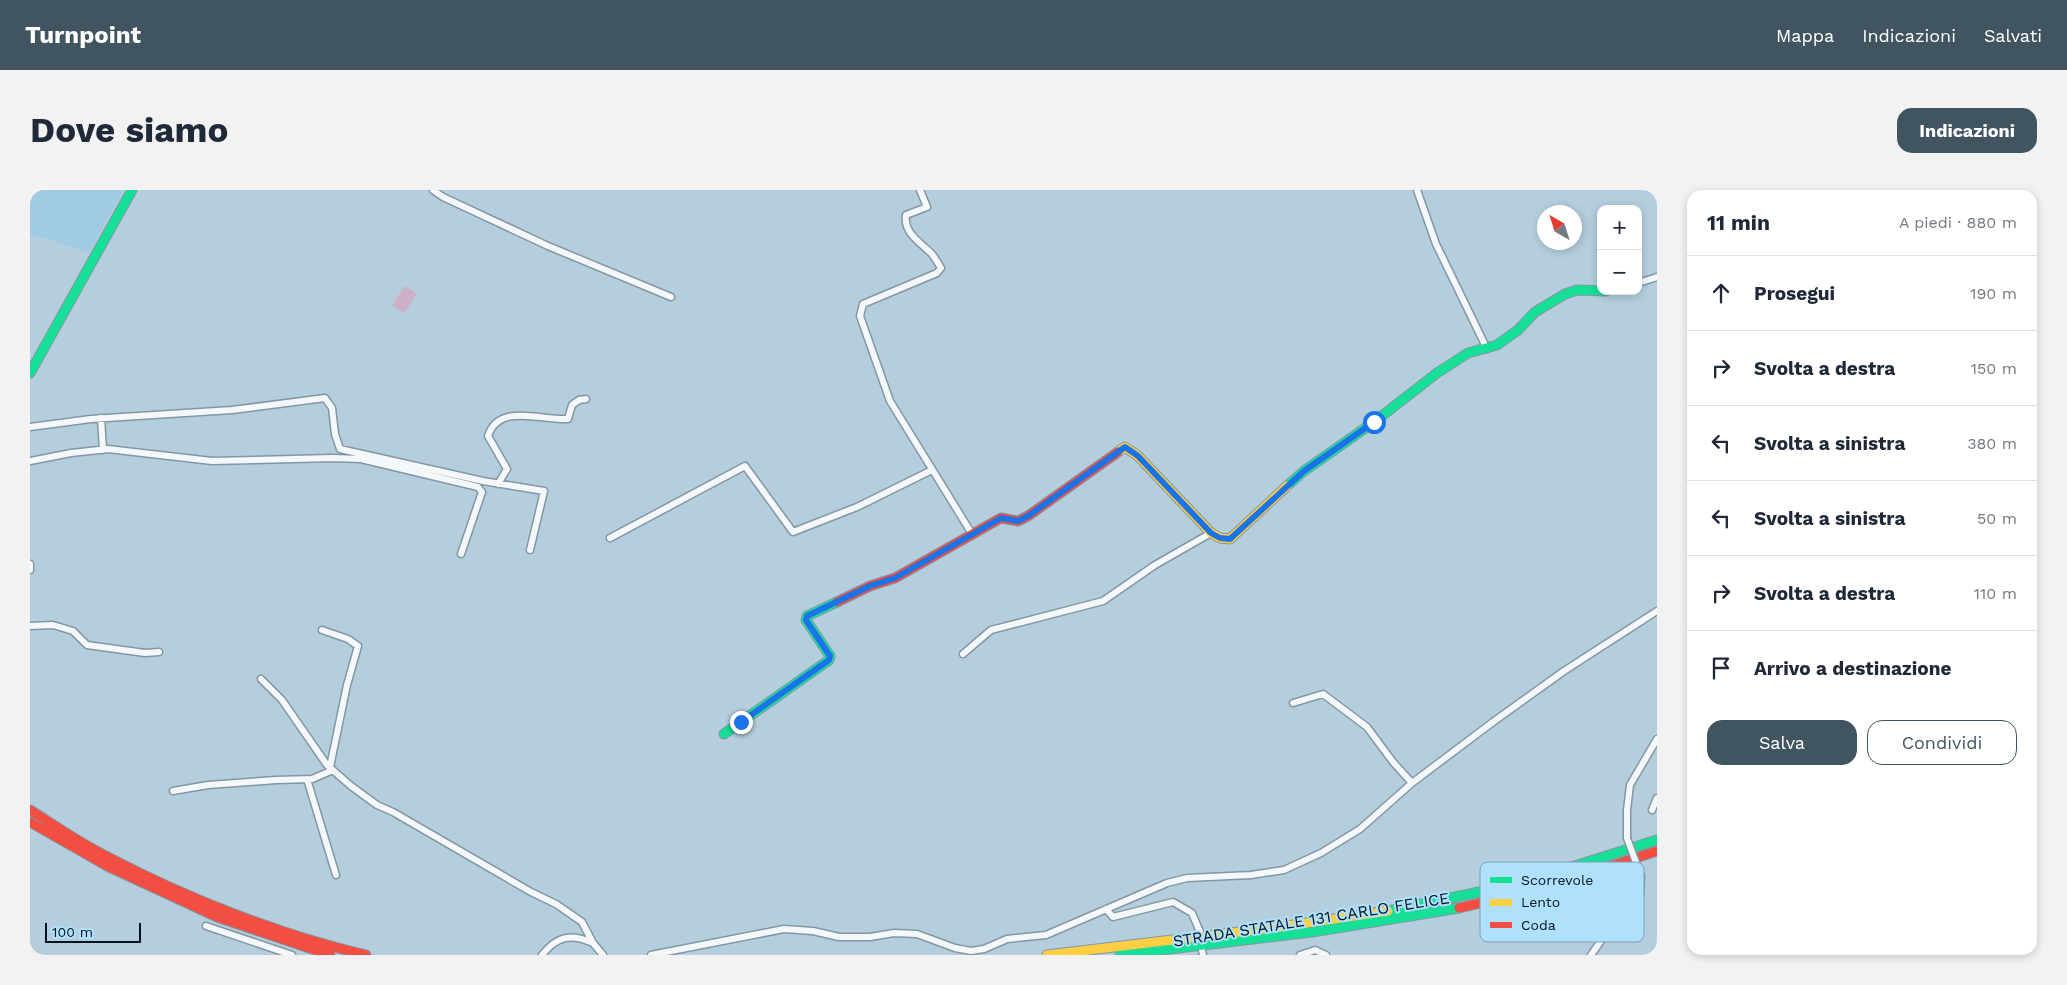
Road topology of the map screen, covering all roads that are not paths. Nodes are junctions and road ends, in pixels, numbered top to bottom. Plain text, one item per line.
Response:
1 (132, 190) edge
2 (433, 190) edge
3 (920, 190) edge
4 (1417, 190) edge
5 (1657, 277) edge
6 (1642, 283) edge
7 (1597, 291) edge
8 (671, 297) dead end
9 (1487, 349) junction
10 (30, 372) edge
11 (586, 399) dead end
12 (100, 418) junction
13 (30, 427) edge
14 (103, 450) junction
15 (30, 461) edge
16 (932, 470) junction
17 (498, 484) junction
18 (1211, 533) junction
19 (972, 534) junction
20 (610, 538) dead end
21 (530, 550) dead end
22 (461, 554) dead end
23 (30, 564) edge
24 (30, 570) edge
25 (1657, 611) edge
26 (30, 626) edge
27 (322, 630) dead end
28 (160, 652) dead end
29 (963, 654) dead end
30 (260, 679) dead end
31 (1293, 703) dead end
32 (724, 734) dead end
33 (1657, 739) edge
34 (331, 768) junction
35 (307, 779) junction
36 (1412, 783) junction
37 (173, 791) dead end
38 (1657, 798) edge
39 (30, 810) edge
40 (1652, 810) dead end
41 (30, 822) edge
42 (1657, 840) edge
43 (1657, 851) edge
44 (1593, 862) edge
45 (1625, 862) edge
46 (1635, 862) edge
47 (336, 875) dead end
48 (1480, 892) edge
49 (1480, 903) edge
50 (1106, 909) junction
51 (206, 926) dead end
52 (1200, 932) dead end
53 (1600, 942) edge
54 (593, 943) junction
55 (292, 955) edge
56 (330, 955) edge
57 (366, 955) edge
58 (542, 955) edge
59 (603, 955) edge
60 (651, 955) edge
61 (1047, 955) edge
62 (1120, 955) edge
63 (1300, 955) edge
64 (1326, 955) edge
65 (1591, 955) edge

1 - 10 main road
2 - 8 street
3 - 16 street
4 - 9 street
5 - 6 street
7 - 9 main road
9 - 18 main road
11 - 17 street
12 - 13 street
12 - 14 street
12 - 17 street
14 - 15 street
14 - 22 street
16 - 19 street
16 - 20 street
17 - 21 street
18 - 19 main road
18 - 29 street
19 - 32 main road
23 - 24 street
25 - 36 street
26 - 28 street
27 - 34 street
30 - 34 street
31 - 36 street
33 - 46 street, bridge
34 - 35 street
34 - 54 street
35 - 37 street
35 - 47 street
36 - 50 street
38 - 40 street
39 - 57 main road
41 - 56 main road
42 - 44 main road, STRADA STATALE 131 CARLO FELICE
43 - 45 main road, STRADA STATALE 131 CARLO FELICE
48 - 61 main road, STRADA STATALE 131 CARLO FELICE
49 - 62 main road, STRADA STATALE 131 CARLO FELICE
50 - 52 street
50 - 60 street
51 - 55 street
53 - 65 street
54 - 58 street
54 - 59 street
63 - 64 street

